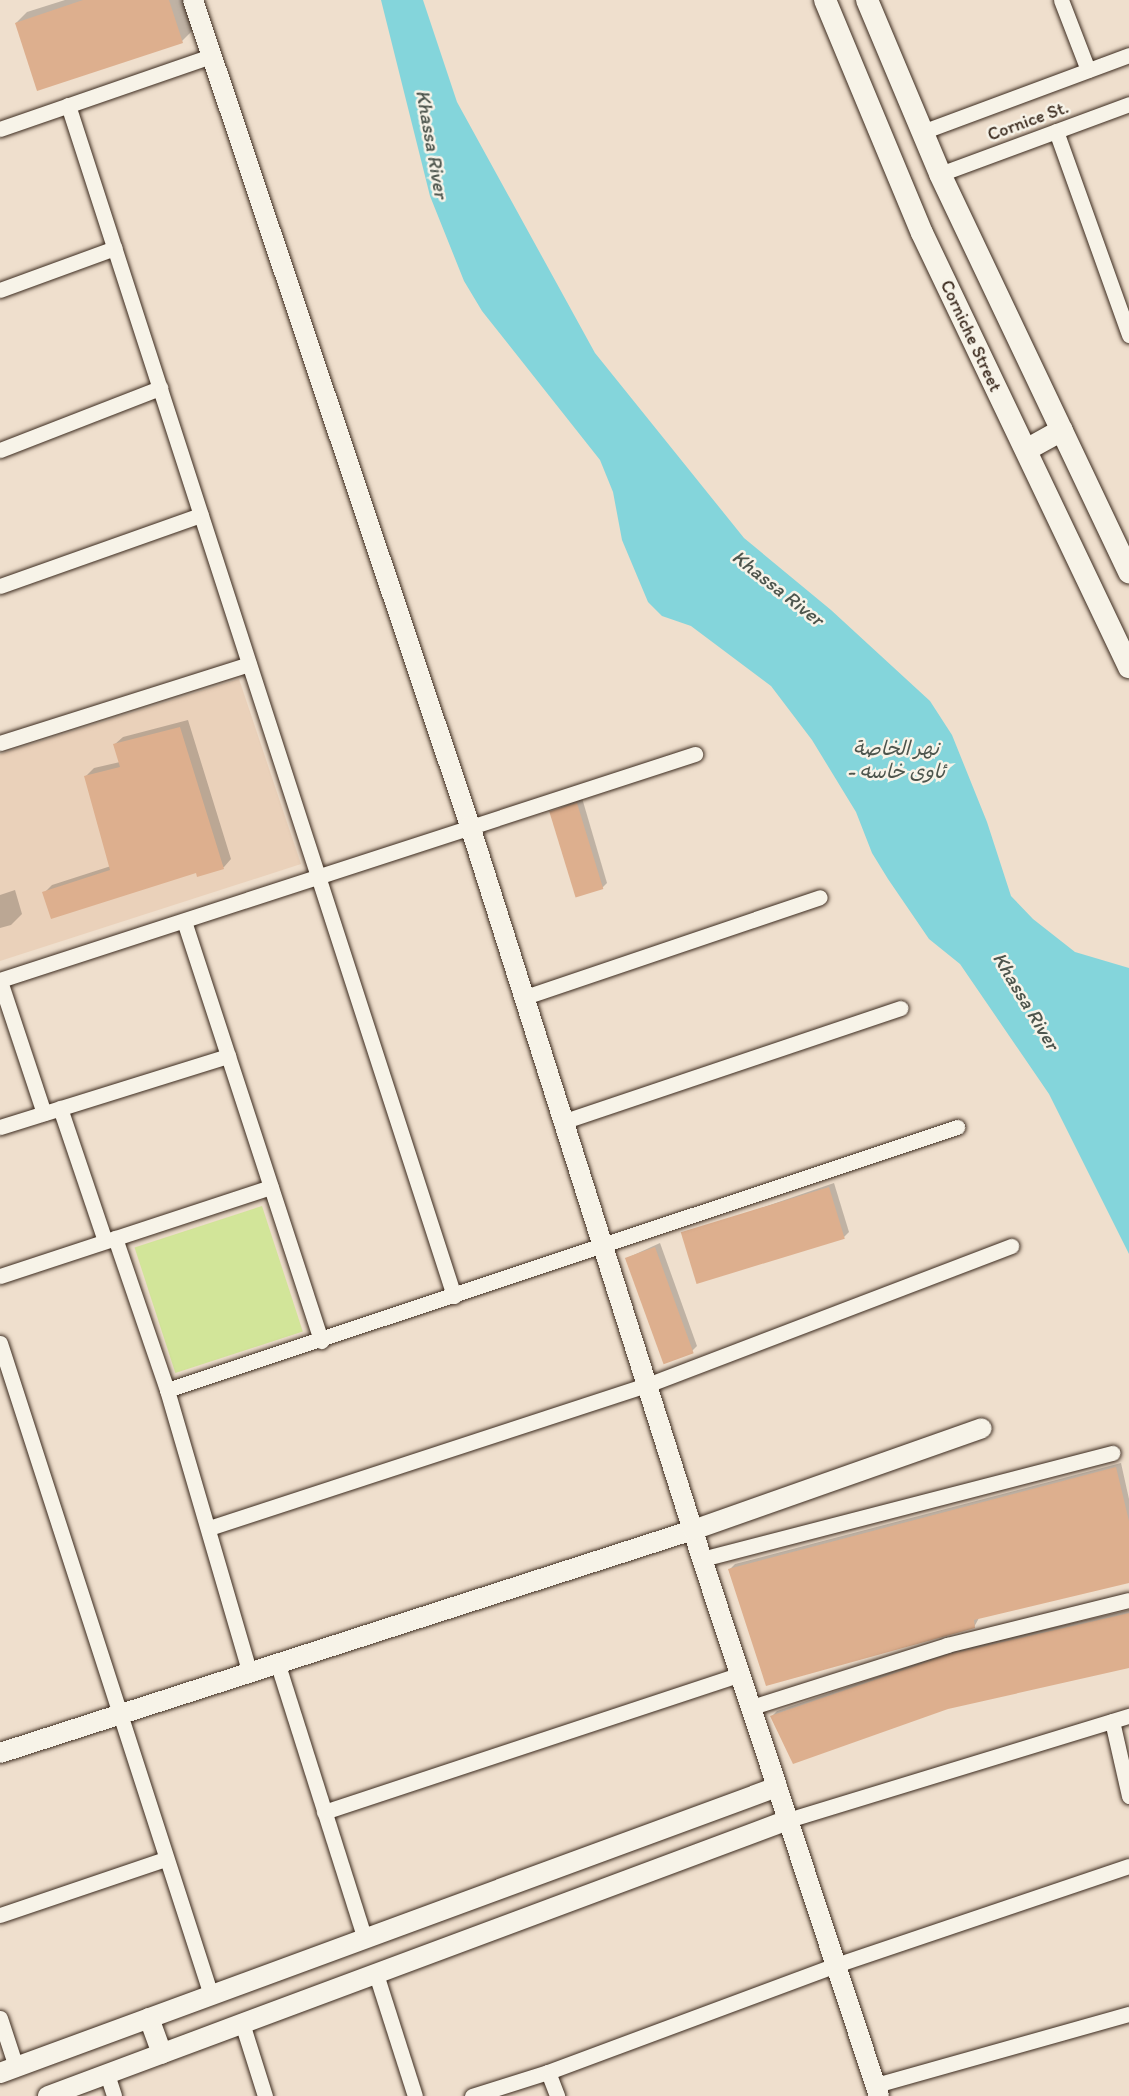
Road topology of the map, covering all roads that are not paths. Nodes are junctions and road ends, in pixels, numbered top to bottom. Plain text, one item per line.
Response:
1 (193, 0) edge
2 (825, 0) edge
3 (867, 0) edge
4 (1060, 0) edge
5 (1129, 55) edge
6 (211, 56) junction
7 (1088, 70) junction
8 (1129, 104) edge
9 (68, 105) junction
10 (0, 129) edge
11 (1056, 131) junction
12 (922, 132) junction
13 (940, 174) junction
14 (115, 248) junction
15 (0, 290) edge
16 (1129, 334) edge
17 (160, 388) junction
18 (1062, 430) junction
19 (0, 450) edge
20 (1026, 450) junction
21 (201, 515) junction
22 (1129, 572) edge
23 (0, 586) edge
24 (249, 664) junction
25 (1129, 667) edge
26 (0, 743) edge
27 (695, 754) dead end
28 (470, 826) junction
29 (318, 877) junction
30 (820, 897) dead end
31 (184, 921) junction
32 (0, 980) edge
33 (525, 997) junction
34 (901, 1008) dead end
35 (228, 1056) junction
36 (60, 1108) junction
37 (44, 1113) junction
38 (565, 1121) junction
39 (0, 1127) edge
40 (957, 1127) dead end
41 (271, 1187) junction
42 (110, 1239) junction
43 (603, 1246) junction
44 (1011, 1246) dead end
45 (0, 1276) edge
46 (454, 1296) junction
47 (321, 1341) junction
48 (0, 1343) edge
49 (647, 1385) junction
50 (166, 1390) junction
51 (982, 1428) dead end
52 (1113, 1453) dead end
53 (209, 1528) junction
54 (693, 1530) junction
55 (702, 1559) junction
56 (1129, 1600) edge
57 (277, 1662) junction
58 (250, 1673) junction
59 (742, 1674) junction
60 (752, 1707) junction
61 (118, 1714) junction
62 (1129, 1716) edge
63 (1112, 1721) junction
64 (0, 1753) edge
65 (777, 1787) junction
66 (1129, 1796) edge
67 (324, 1812) junction
68 (788, 1820) junction
69 (165, 1859) junction
70 (1129, 1866) edge
71 (0, 1915) edge
72 (364, 1939) junction
73 (836, 1965) junction
74 (376, 1974) junction
75 (211, 1995) junction
76 (1129, 2014) edge
77 (0, 2018) edge
78 (149, 2018) junction
79 (242, 2023) junction
80 (162, 2054) junction
81 (8, 2070) edge
82 (549, 2072) junction
83 (107, 2074) junction
84 (877, 2090) edge
85 (48, 2096) edge
86 (114, 2096) edge
87 (265, 2096) edge
88 (415, 2096) edge
89 (472, 2096) edge
90 (556, 2096) edge

1 - 6 street
2 - 20 main road, Corniche Street
3 - 12 main road
4 - 7 street
5 - 7 street
6 - 9 street
6 - 28 street
7 - 12 street
8 - 11 street, Cornice St.
9 - 10 street
9 - 14 street
11 - 13 street, Cornice St.
11 - 16 street
12 - 13 main road
13 - 18 main road
14 - 15 street
14 - 17 street
17 - 19 street
17 - 21 street
18 - 20 main road
18 - 22 main road
20 - 25 main road, Corniche Street
21 - 23 street
21 - 24 street
24 - 26 street
24 - 29 street
27 - 28 street
28 - 29 street
28 - 33 street
29 - 31 street
29 - 46 street
30 - 33 street
31 - 32 street
31 - 35 street
32 - 37 street
33 - 38 street
34 - 38 street
35 - 36 street
35 - 41 street
36 - 37 street
36 - 42 street
37 - 39 street
38 - 43 street
40 - 43 street
41 - 42 street
41 - 47 street
42 - 45 street
42 - 50 street
43 - 46 street
43 - 49 street
44 - 49 street
46 - 47 street
47 - 50 street
48 - 61 street
49 - 53 street
49 - 54 street
50 - 53 street
51 - 54 street
52 - 55 street
53 - 58 street
54 - 55 street
54 - 57 street
55 - 59 street
56 - 60 street
57 - 58 street
57 - 67 street
58 - 61 street
59 - 60 street
59 - 67 street
60 - 65 street
61 - 64 street
61 - 69 street
62 - 63 street
63 - 66 street
63 - 68 street
65 - 68 street
65 - 72 street
67 - 72 street
68 - 73 street
68 - 74 street
69 - 71 street
69 - 75 street
70 - 73 street
72 - 75 street
73 - 82 street
73 - 84 street
74 - 79 street
74 - 88 street
75 - 78 street
76 - 84 street
77 - 81 street
78 - 80 street
78 - 81 street
79 - 80 street
79 - 87 street
80 - 83 street
82 - 89 street
82 - 90 street
83 - 85 street
83 - 86 street

